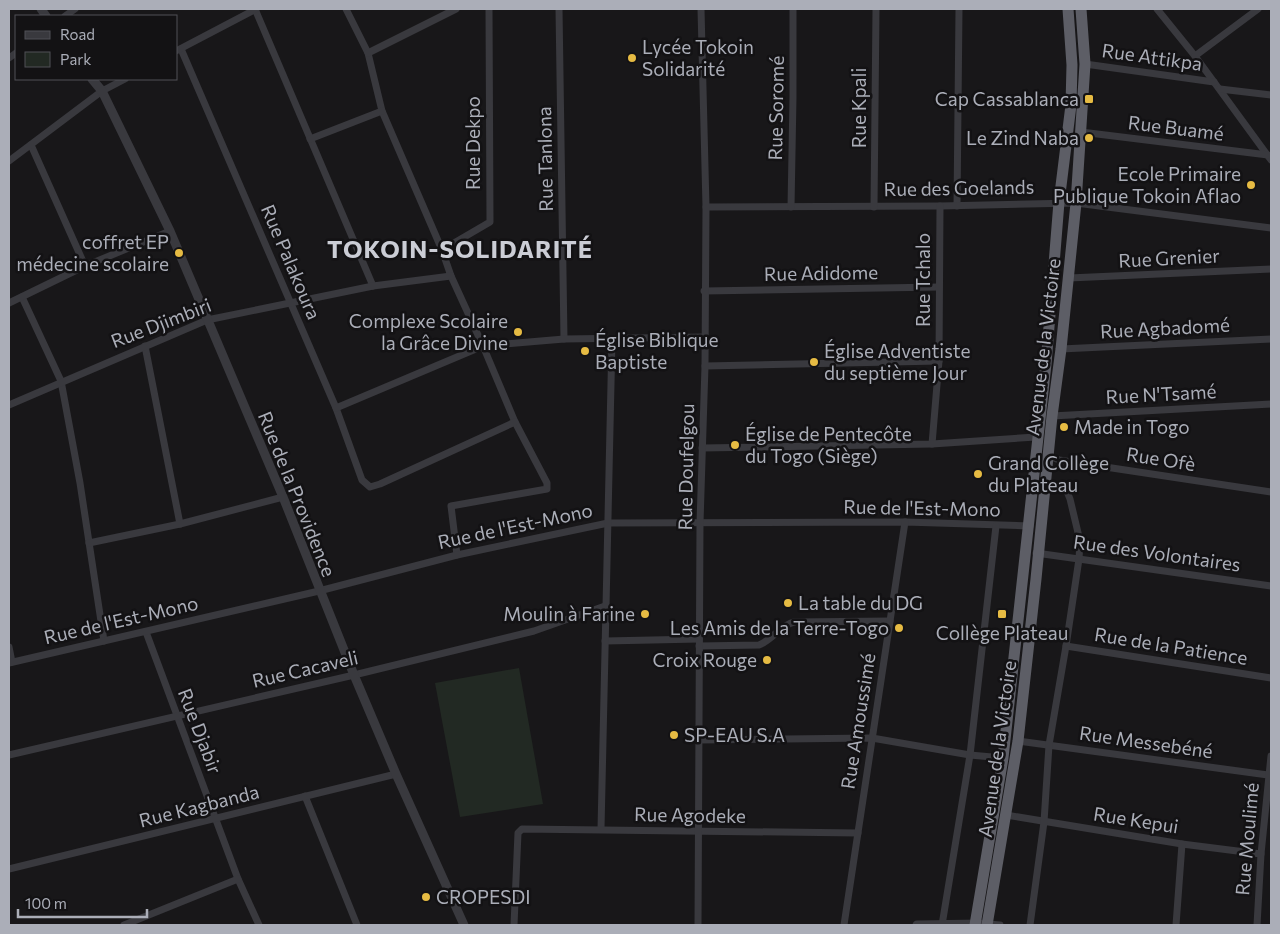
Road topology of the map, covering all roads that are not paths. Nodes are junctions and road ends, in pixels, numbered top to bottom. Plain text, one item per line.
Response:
1 (255, 9) edge
2 (346, 9) edge
3 (456, 9) edge
4 (489, 9) edge
5 (559, 9) edge
6 (701, 9) edge
7 (793, 9) edge
8 (876, 9) edge
9 (959, 9) edge
10 (1068, 9) edge
11 (1080, 9) edge
12 (1157, 9) edge
13 (1258, 9) edge
14 (179, 50) edge
15 (368, 53) junction
16 (1195, 56) junction
17 (1085, 64) junction
18 (93, 80) edge
19 (123, 80) edge
20 (1214, 82) junction
21 (1220, 90) junction
22 (102, 92) junction
23 (1271, 95) edge
24 (382, 111) junction
25 (1081, 132) junction
26 (310, 139) junction
27 (31, 145) junction
28 (1270, 158) edge
29 (9, 161) edge
30 (1059, 202) junction
31 (1076, 202) junction
32 (874, 206) junction
33 (940, 206) junction
34 (957, 206) junction
35 (706, 207) junction
36 (791, 207) junction
37 (1271, 228) edge
38 (170, 231) junction
39 (442, 250) junction
40 (86, 266) junction
41 (1271, 269) edge
42 (451, 276) junction
43 (1069, 278) junction
44 (373, 286) junction
45 (939, 287) junction
46 (704, 291) junction
47 (22, 297) junction
48 (291, 302) junction
49 (9, 303) edge
50 (207, 320) junction
51 (705, 337) junction
52 (564, 339) junction
53 (612, 339) junction
54 (1271, 339) edge
55 (145, 346) junction
56 (483, 346) junction
57 (1061, 349) junction
58 (940, 361) junction
59 (705, 366) junction
60 (61, 381) junction
61 (1271, 404) edge
62 (9, 405) edge
63 (336, 408) junction
64 (1052, 416) junction
65 (515, 422) junction
66 (1036, 437) junction
67 (932, 444) junction
68 (702, 448) junction
69 (1048, 455) junction
70 (1066, 489) dead end
71 (1271, 492) edge
72 (283, 497) junction
73 (905, 522) junction
74 (608, 523) junction
75 (700, 523) junction
76 (180, 524) junction
77 (996, 526) junction
78 (1028, 526) junction
79 (1041, 526) junction
80 (89, 543) junction
81 (1026, 553) junction
82 (1038, 554) junction
83 (457, 555) junction
84 (1079, 559) junction
85 (1271, 586) edge
86 (319, 591) junction
87 (605, 606) junction
88 (890, 621) junction
89 (146, 632) junction
90 (104, 641) junction
91 (605, 641) junction
92 (699, 643) junction
93 (1066, 646) junction
94 (9, 647) edge
95 (10, 663) edge
96 (354, 675) junction
97 (1271, 678) edge
98 (177, 715) junction
99 (872, 738) junction
100 (698, 740) junction
101 (1018, 741) junction
102 (1049, 745) junction
103 (970, 754) junction
104 (9, 755) edge
105 (1271, 756) edge
106 (1003, 758) junction
107 (396, 774) junction
108 (1268, 775) junction
109 (305, 796) junction
110 (1006, 815) junction
111 (216, 819) junction
112 (1044, 822) junction
113 (601, 829) junction
114 (699, 831) junction
115 (858, 833) junction
116 (1182, 844) junction
117 (1261, 854) junction
118 (9, 869) edge
119 (238, 879) junction
120 (975, 924) edge
121 (124, 925) edge
122 (259, 925) edge
123 (357, 925) edge
124 (464, 925) edge
125 (514, 925) edge
126 (698, 925) edge
127 (844, 925) edge
128 (917, 925) edge
129 (942, 925) edge
130 (988, 925) edge
131 (1000, 925) edge
132 (1030, 925) edge
133 (1176, 925) edge
134 (1257, 925) edge

1 - 14 street
1 - 26 street
2 - 15 street
3 - 15 street
4 - 39 street, Rue Dekpo
5 - 52 street, Rue Tanlona
6 - 35 street, Rue Doufelgou
7 - 36 street, Rue Soromé
8 - 32 street, Rue Kpali
9 - 34 street
10 - 30 highway, Avenue de la Victoire
11 - 17 highway, Avenue de la Victoire
12 - 16 street
13 - 16 street
14 - 48 street, Rue Palakoura
15 - 24 street
16 - 20 street
17 - 20 street, Rue Attikpa
17 - 25 highway, Avenue de la Victoire
18 - 22 street, Rue de la Providence
19 - 22 street
20 - 21 street
21 - 23 street
21 - 28 street
22 - 27 street
22 - 38 street, Rue de la Providence
24 - 26 street
24 - 39 street
25 - 28 street, Rue Buamé
25 - 31 highway, Avenue de la Victoire
26 - 44 street
27 - 29 street
27 - 40 street
30 - 31 street, Rue des Goelands
30 - 34 street, Rue des Goelands
30 - 66 highway, Avenue de la Victoire
31 - 37 street, Rue des Goelands
31 - 43 highway, Avenue de la Victoire
32 - 33 street, Rue des Goelands
32 - 36 street, Rue des Goelands
33 - 34 street, Rue des Goelands
33 - 45 street, Rue Tchalo
35 - 36 street, Rue des Goelands
35 - 46 street, Rue Doufelgou
38 - 40 street
38 - 50 street, Rue de la Providence
39 - 42 street
40 - 47 street
41 - 43 street, Rue Grenier
42 - 44 street, Rue Djimbiri
42 - 56 street
43 - 57 highway, Avenue de la Victoire
44 - 48 street, Rue Djimbiri
45 - 46 street, Rue Adidome
45 - 58 street, Rue Tchalo
46 - 51 street, Rue Doufelgou
47 - 49 street
47 - 60 street
48 - 50 street, Rue Djimbiri
48 - 63 street, Rue Palakoura
50 - 55 street, Rue Djimbiri
50 - 72 street, Rue de la Providence
51 - 53 street
51 - 59 street, Rue Doufelgou
52 - 53 street
52 - 56 street
53 - 74 street
54 - 57 street, Rue Agbadomé
55 - 60 street, Rue Djimbiri
55 - 76 street
56 - 63 street
56 - 65 street
57 - 64 highway, Avenue de la Victoire
58 - 59 street
58 - 67 street, Rue Tchalo
59 - 68 street, Rue Doufelgou
60 - 62 street, Rue Djimbiri
60 - 80 street
61 - 64 street, Rue N'Tsamé
63 - 65 street, Rue Palakoura
64 - 69 highway, Avenue de la Victoire
65 - 83 street
66 - 67 street
66 - 78 highway, Avenue de la Victoire
67 - 68 street
68 - 75 street, Rue Doufelgou
69 - 71 street, Rue Ofè
69 - 79 highway, Avenue de la Victoire
70 - 84 street
72 - 76 street
72 - 86 street, Rue de la Providence
73 - 75 street, Rue de l'Est-Mono
73 - 77 street, Rue de l'Est-Mono
73 - 88 street, Rue Amoussimé
74 - 75 street, Rue de l'Est-Mono
74 - 83 street, Rue de l'Est-Mono
74 - 87 street
75 - 92 street, Rue Doufelgou
76 - 80 street
77 - 78 street, Rue de l'Est-Mono
77 - 103 street
78 - 79 street, Rue de l'Est-Mono
78 - 81 highway, Avenue de la Victoire
79 - 82 highway, Avenue de la Victoire
80 - 90 street
81 - 82 street, Rue des Volontaires
81 - 106 highway, Avenue de la Victoire
82 - 84 street, Rue des Volontaires
82 - 101 highway, Avenue de la Victoire
83 - 86 street, Rue de l'Est-Mono
84 - 85 street, Rue des Volontaires
84 - 93 street
86 - 89 street, Rue de l'Est-Mono
86 - 96 street, Rue de la Providence
87 - 91 street
87 - 96 street, Rue Cacaveli
88 - 92 street
88 - 99 street, Rue Amoussimé
89 - 90 street, Rue de l'Est-Mono
89 - 98 street, Rue Djabir
90 - 95 street, Rue de l'Est-Mono
91 - 92 street
91 - 113 street
92 - 100 street, Rue Doufelgou
93 - 97 street, Rue de la Patience
93 - 102 street
94 - 95 street
96 - 98 street, Rue Cacaveli
96 - 107 street, Rue de la Providence
98 - 104 street, Rue Cacaveli
98 - 111 street, Rue Djabir
99 - 100 street
99 - 103 street
99 - 115 street, Rue Amoussimé
100 - 114 street, Rue Doufelgou
101 - 102 street, Rue Messebéné
101 - 110 highway, Avenue de la Victoire
102 - 108 street, Rue Messebéné
102 - 112 street
103 - 106 street
103 - 129 street
105 - 108 street, Rue Moulimé
106 - 120 highway, Avenue de la Victoire
107 - 109 street, Rue Kagbanda
107 - 124 street, Rue de la Providence
108 - 117 street, Rue Moulimé
109 - 111 street, Rue Kagbanda
109 - 123 street
110 - 112 street, Rue Kepui
110 - 130 highway, Avenue de la Victoire
111 - 118 street, Rue Kagbanda
111 - 119 street, Rue Djabir
112 - 116 street, Rue Kepui
112 - 132 street
113 - 114 street, Rue Agodeke
113 - 125 street, Rue Agodeke
114 - 115 street, Rue Agodeke
114 - 126 street, Rue Doufelgou
115 - 127 street, Rue Amoussimé
116 - 117 street, Rue Kepui
116 - 133 street
117 - 134 street, Rue Moulimé
119 - 121 street
119 - 122 street, Rue Djabir
120 - 129 street
120 - 130 street
128 - 129 street
130 - 131 street

